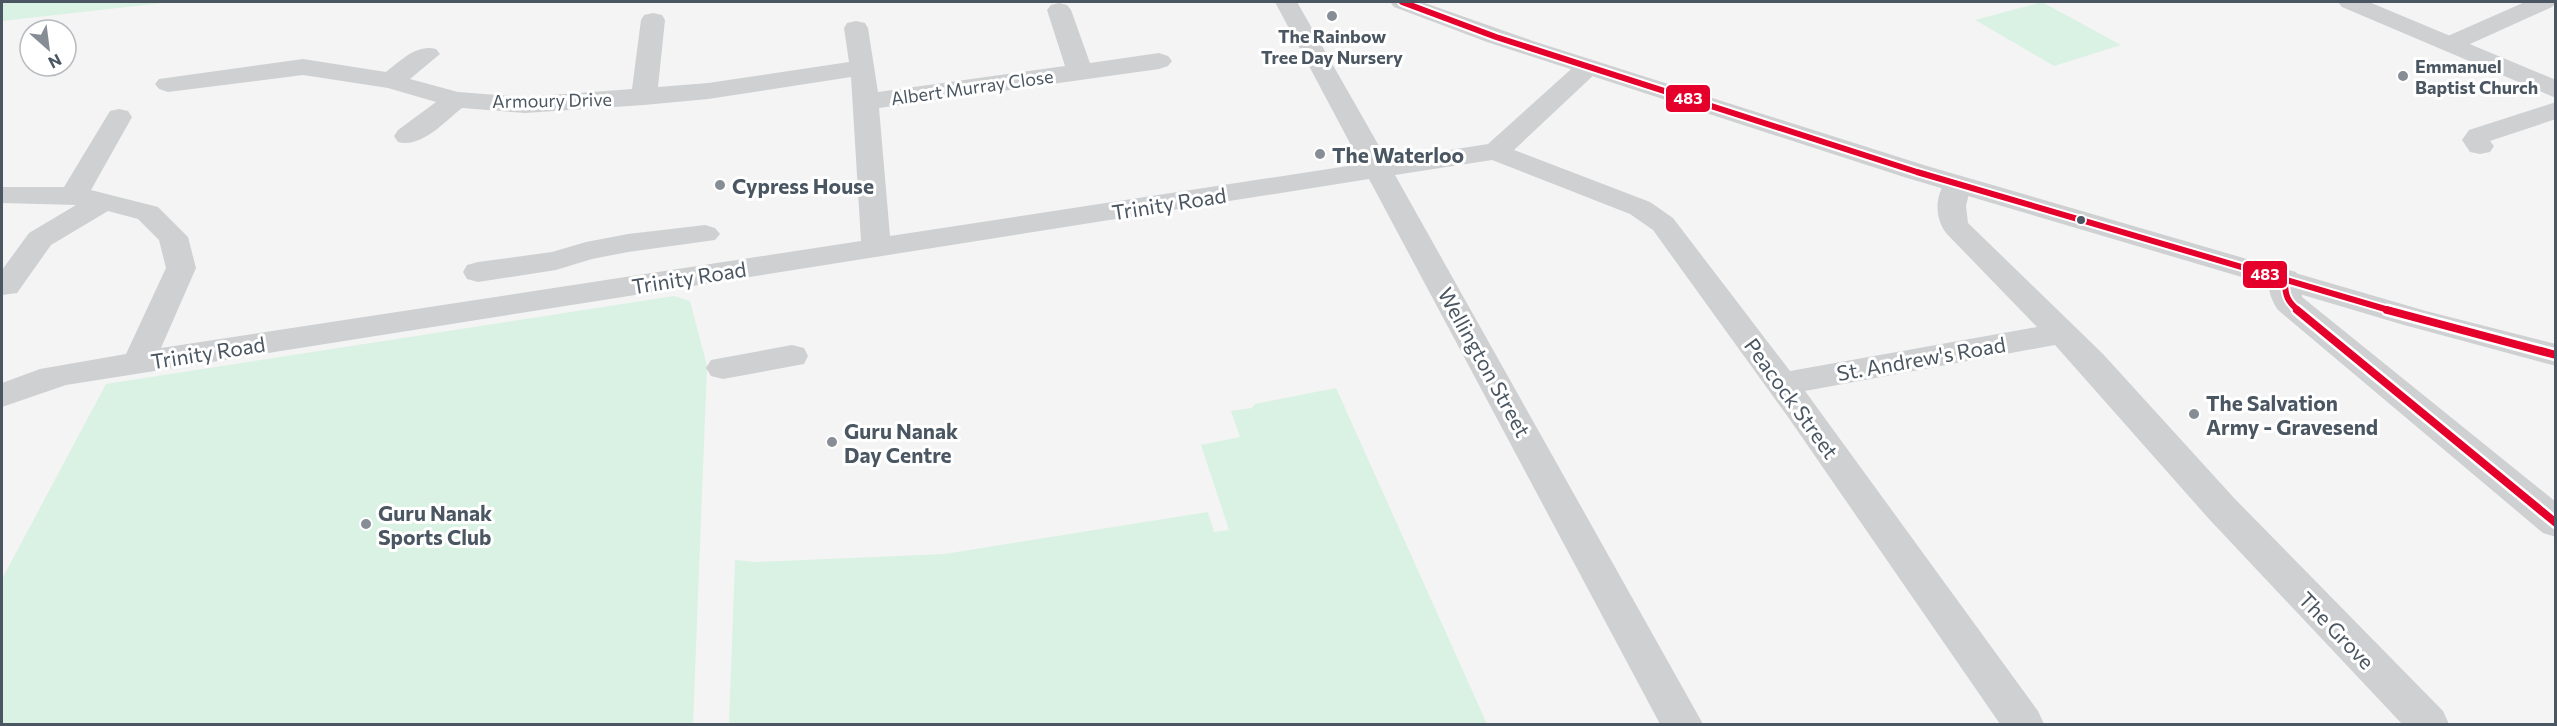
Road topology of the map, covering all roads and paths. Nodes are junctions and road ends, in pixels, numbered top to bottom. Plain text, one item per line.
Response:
1 (1286, 2) edge
2 (1402, 2) edge
3 (2350, 2) edge
4 (2544, 2) edge
5 (1059, 10) dead end
6 (653, 20) dead end
7 (856, 28) dead end
8 (2450, 44) junction
9 (427, 54) dead end
10 (1159, 61) dead end
11 (1588, 67) junction
12 (863, 69) junction
13 (1080, 72) junction
14 (391, 81) junction
15 (168, 84) dead end
16 (2556, 90) edge
17 (644, 97) junction
18 (456, 100) junction
19 (865, 102) junction
20 (2556, 110) edge
21 (119, 117) dead end
22 (408, 136) dead end
23 (2480, 146) dead end
24 (1497, 151) junction
25 (1379, 169) junction
26 (1957, 185) junction
27 (2, 195) edge
28 (73, 196) junction
29 (104, 201) junction
30 (705, 234) dead end
31 (628, 243) junction
32 (876, 247) junction
33 (556, 261) junction
34 (478, 272) dead end
35 (2285, 279) junction
36 (6, 286) dead end
37 (621, 287) junction
38 (548, 300) junction
39 (2060, 333) junction
40 (2476, 337) junction
41 (2556, 355) edge
42 (792, 356) dead end
43 (138, 363) junction
44 (723, 368) dead end
45 (2556, 370) edge
46 (1782, 384) junction
47 (3, 394) edge
48 (2556, 523) edge
49 (1682, 724) edge
50 (2023, 724) edge
51 (2428, 724) edge

1 - 25 street, Wellington Street
2 - 11 street
3 - 8 street
4 - 8 street
5 - 13 street, Albert Murray Close
6 - 17 street
7 - 12 street
8 - 16 street
9 - 14 street
10 - 13 street, Albert Murray Close
11 - 24 street
11 - 26 street
12 - 17 street, Armoury Drive
12 - 19 street
13 - 19 street, Albert Murray Close
14 - 15 street, Armoury Drive
14 - 18 street, Armoury Drive
17 - 18 street, Armoury Drive
18 - 22 street
19 - 32 street
20 - 23 street
21 - 28 street
24 - 25 street, Trinity Road
24 - 46 street, Peacock Street
25 - 32 street, Trinity Road
25 - 49 street, Wellington Street
26 - 35 street
26 - 39 street, The Grove
27 - 28 street
28 - 29 street
29 - 36 street
29 - 43 street
30 - 31 street
31 - 33 street
31 - 37 street
32 - 37 street, Trinity Road
33 - 34 street
33 - 38 street
35 - 40 street
35 - 48 street
37 - 38 street, Trinity Road
38 - 43 street, Trinity Road
39 - 46 street, St. Andrew's Road
39 - 51 street, The Grove
40 - 41 street
40 - 45 street
42 - 44 street
43 - 47 street, Trinity Road
46 - 50 street, Peacock Street

